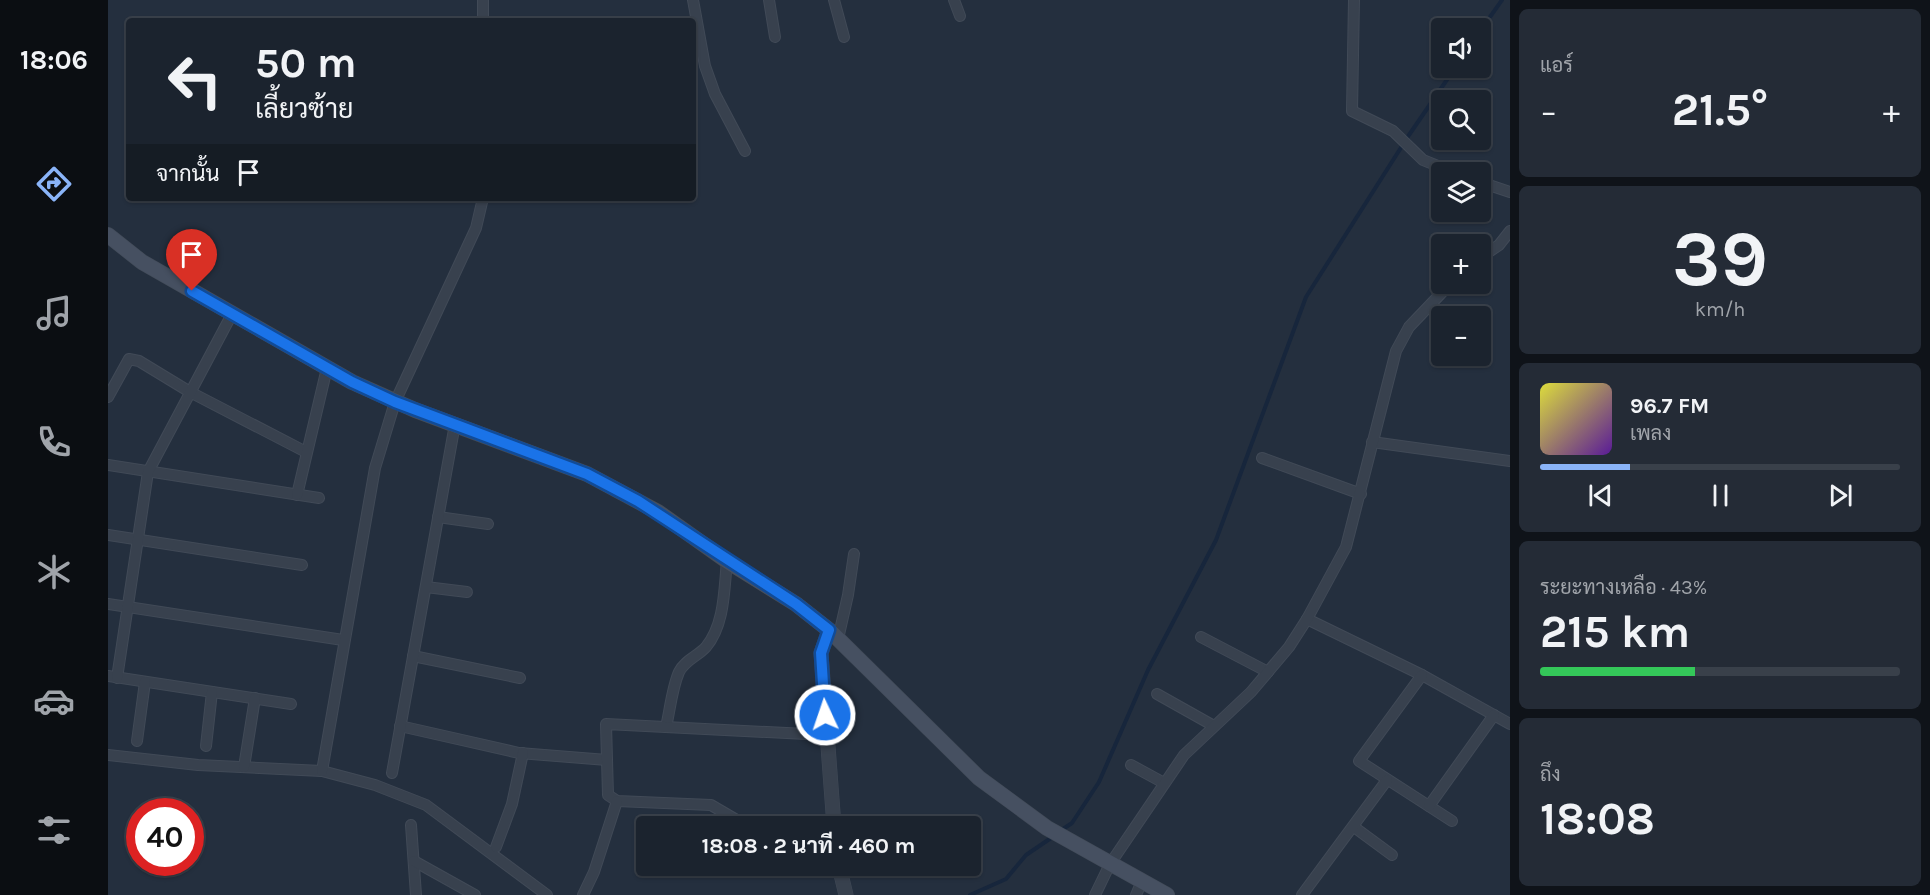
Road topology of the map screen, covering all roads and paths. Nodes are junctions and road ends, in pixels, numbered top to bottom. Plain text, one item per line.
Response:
1 (483, 0) edge
2 (693, 0) edge
3 (770, 0) edge
4 (834, 0) edge
5 (954, 0) edge
6 (1354, 0) edge
7 (960, 16) dead end
8 (483, 18) edge
9 (775, 37) dead end
10 (844, 37) dead end
11 (745, 151) dead end
12 (1431, 163) edge
13 (1491, 186) edge
14 (1510, 192) edge
15 (482, 201) edge
16 (1510, 231) edge
17 (108, 235) edge
18 (1491, 251) edge
19 (1440, 294) edge
20 (232, 314) junction
21 (327, 368) junction
22 (190, 392) junction
23 (109, 394) edge
24 (395, 402) junction
25 (455, 424) junction
26 (1372, 442) junction
27 (306, 452) junction
28 (1262, 458) dead end
29 (1510, 461) edge
30 (108, 465) edge
31 (148, 472) junction
32 (1361, 494) junction
33 (297, 495) junction
34 (319, 498) dead end
35 (438, 517) junction
36 (488, 524) dead end
37 (108, 535) edge
38 (138, 540) junction
39 (854, 554) dead end
40 (727, 561) junction
41 (302, 565) dead end
42 (426, 587) junction
43 (467, 592) dead end
44 (108, 604) edge
45 (127, 607) junction
46 (1307, 619) junction
47 (833, 634) junction
48 (1201, 637) dead end
49 (343, 640) junction
50 (413, 656) junction
51 (1268, 672) junction
52 (1422, 675) junction
53 (113, 677) edge
54 (520, 678) dead end
55 (145, 682) junction
56 (212, 692) junction
57 (1157, 694) dead end
58 (255, 698) junction
59 (291, 704) dead end
60 (1494, 715) junction
61 (1510, 724) edge
62 (400, 726) junction
63 (1214, 726) junction
64 (666, 727) junction
65 (826, 735) junction
66 (137, 741) dead end
67 (206, 746) dead end
68 (523, 753) junction
69 (108, 755) edge
70 (607, 760) junction
71 (1131, 765) dead end
72 (244, 768) junction
73 (322, 771) junction
74 (392, 773) dead end
75 (1387, 780) junction
76 (1164, 783) junction
77 (617, 801) junction
78 (1429, 806) junction
79 (730, 816) edge
80 (833, 816) edge
81 (1452, 821) dead end
82 (411, 825) dead end
83 (1354, 826) junction
84 (496, 847) dead end
85 (1392, 855) dead end
86 (414, 861) junction
87 (1110, 864) junction
88 (841, 876) edge
89 (1139, 888) edge
90 (533, 891) edge
91 (416, 895) edge
92 (476, 895) edge
93 (547, 895) edge
94 (583, 895) edge
95 (846, 895) edge
96 (1095, 895) edge
97 (1167, 895) edge
98 (1302, 895) edge

1 - 8 street
2 - 11 street
3 - 9 street
4 - 10 street
5 - 7 street
6 - 12 street
13 - 14 street
15 - 24 street
16 - 18 street
17 - 20 main road
19 - 26 street
20 - 21 main road
20 - 22 street
21 - 24 main road
21 - 27 street
22 - 23 street
22 - 27 street
22 - 31 street
24 - 25 main road
24 - 49 street
25 - 35 street
25 - 40 main road
26 - 29 street
26 - 32 street
27 - 33 street
28 - 32 street
30 - 31 street
31 - 33 street
31 - 38 street
32 - 46 street
33 - 34 street
35 - 36 street
35 - 42 street
37 - 38 street
38 - 41 street
38 - 45 street
39 - 47 street
40 - 47 main road
40 - 64 street
42 - 43 street
42 - 50 street
44 - 45 street
45 - 49 street
45 - 53 street
46 - 51 street
46 - 52 street
47 - 65 street
47 - 87 main road
48 - 51 street
49 - 73 street
50 - 54 street
50 - 62 street
51 - 63 street
52 - 60 street
52 - 75 street
53 - 55 street
55 - 56 street
55 - 66 street
56 - 58 street
56 - 67 street
57 - 63 street
58 - 59 street
58 - 72 street
60 - 61 street
60 - 78 street
62 - 68 street
62 - 74 street
63 - 76 street
64 - 65 street
64 - 70 street
65 - 80 street
68 - 70 street
68 - 84 street
69 - 72 street
70 - 77 street
71 - 76 street
72 - 73 street
73 - 90 street
75 - 78 street
75 - 83 street
76 - 87 street
77 - 79 street
77 - 94 street
78 - 81 street
82 - 86 street
83 - 85 street
83 - 98 street
86 - 91 street
86 - 92 street
87 - 89 main road
87 - 96 street
88 - 95 street
89 - 97 main road
90 - 93 street

